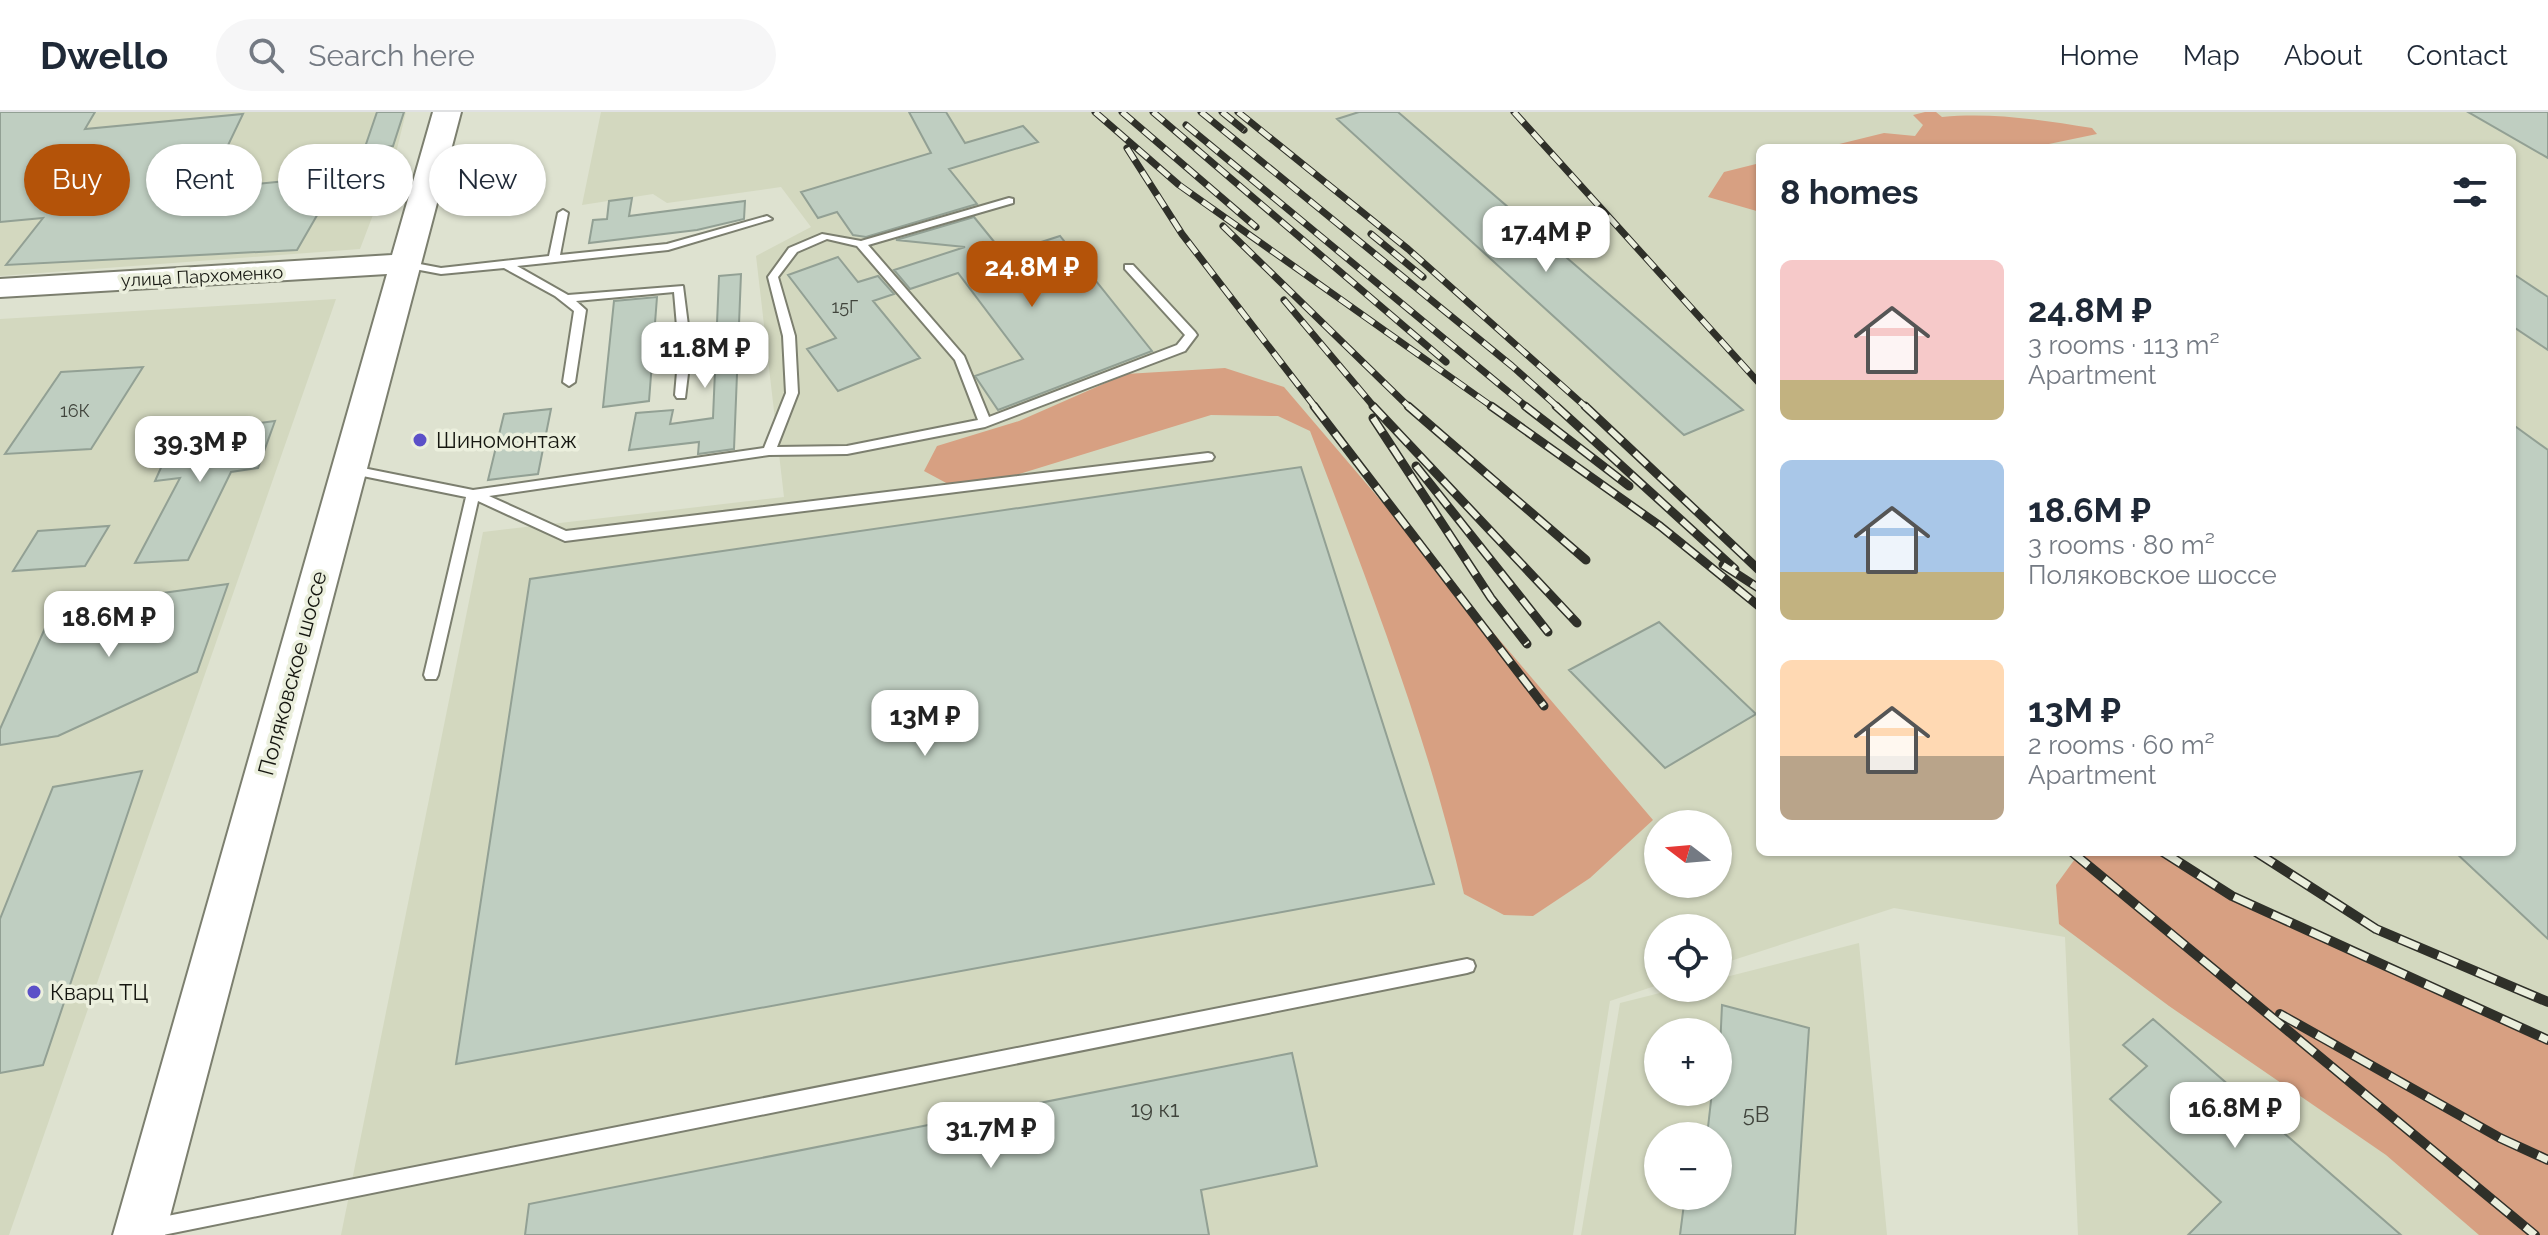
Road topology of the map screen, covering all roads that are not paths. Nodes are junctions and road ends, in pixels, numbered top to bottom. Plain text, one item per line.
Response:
1 (447, 112) edge
2 (1009, 201) dead end
3 (563, 213) dead end
4 (767, 219) dead end
5 (861, 244) junction
6 (554, 259) junction
7 (404, 264) junction
8 (504, 264) junction
9 (1129, 267) dead end
10 (0, 288) edge
11 (565, 299) junction
12 (569, 382) dead end
13 (681, 395) dead end
14 (985, 423) junction
15 (769, 451) junction
16 (1208, 457) dead end
17 (348, 469) junction
18 (473, 494) junction
19 (431, 675) dead end
20 (1467, 966) dead end
21 (139, 1233) edge

1 - 7 main road, Поляковское шоссе
2 - 5 lane
3 - 6 lane
4 - 6 lane
5 - 14 lane
5 - 15 lane
6 - 8 lane
7 - 8 lane
7 - 10 main road, улица Пархоменко
7 - 17 main road, Поляковское шоссе
8 - 11 lane
9 - 14 lane
11 - 12 lane
11 - 13 lane
14 - 15 lane
15 - 18 lane
16 - 18 lane
17 - 18 lane
17 - 21 main road, Поляковское шоссе
18 - 19 lane
20 - 21 lane

